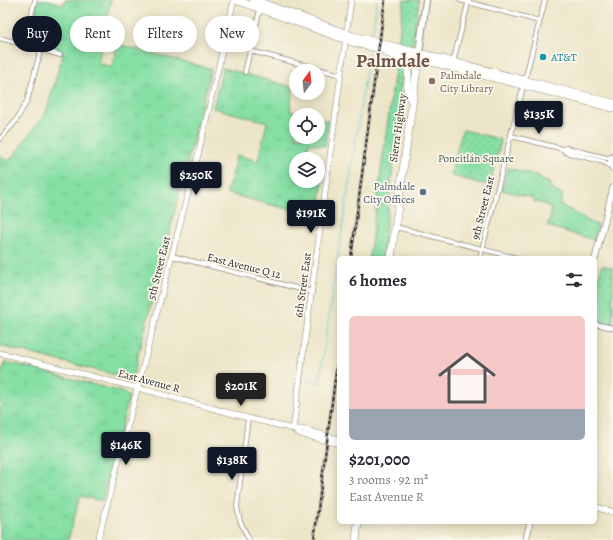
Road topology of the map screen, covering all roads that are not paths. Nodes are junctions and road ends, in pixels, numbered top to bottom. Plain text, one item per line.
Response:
1 (35, 0) edge
2 (235, 0) edge
3 (254, 0) edge
4 (351, 0) edge
5 (426, 0) edge
6 (460, 0) edge
7 (544, 0) edge
8 (468, 1) edge
9 (260, 9) junction
10 (31, 16) edge
11 (258, 16) edge
12 (539, 21) junction
13 (346, 37) junction
14 (0, 38) edge
15 (12, 42) edge
16 (385, 51) junction
17 (40, 52) edge
18 (49, 52) edge
19 (250, 52) edge
20 (254, 52) edge
21 (60, 55) dead end
22 (419, 56) junction
23 (454, 62) junction
24 (245, 72) dead end
25 (341, 75) junction
26 (524, 82) junction
27 (412, 102) junction
28 (613, 103) edge
29 (613, 108) edge
30 (511, 136) junction
31 (0, 139) edge
32 (563, 149) junction
33 (613, 157) edge
34 (612, 168) edge
35 (613, 188) edge
36 (396, 227) junction
37 (482, 249) junction
38 (172, 256) junction
39 (391, 256) edge
40 (480, 256) edge
41 (509, 256) edge
42 (596, 256) edge
43 (312, 292) junction
44 (597, 324) edge
45 (613, 328) edge
46 (0, 353) edge
47 (138, 388) junction
48 (248, 418) junction
49 (293, 429) junction
50 (337, 438) edge
51 (337, 443) edge
52 (597, 508) edge
53 (613, 512) edge
54 (358, 524) edge
55 (530, 524) edge
56 (98, 540) edge
57 (249, 540) edge
58 (356, 540) edge
59 (526, 540) edge

1 - 10 street
2 - 9 highway
2 - 38 street, 5th Street East
3 - 13 highway
4 - 13 street, 6th Street East
5 - 22 main road, Sierra Highway
6 - 8 street
7 - 12 street, 9th Street East
8 - 12 street
8 - 23 street
9 - 11 street
9 - 13 highway
12 - 26 street, 9th Street East
13 - 16 highway
13 - 22 highway
13 - 25 street, 6th Street East
14 - 15 street
16 - 22 highway
16 - 27 highway
17 - 31 street
18 - 21 street
19 - 24 street
20 - 25 street
22 - 23 highway
22 - 26 highway
22 - 27 highway, Sierra Highway
23 - 26 highway
25 - 43 street, 6th Street East
26 - 28 highway
26 - 29 highway
26 - 30 street, 9th Street East
27 - 36 highway, Sierra Highway
30 - 32 street
30 - 37 street, 9th Street East
32 - 33 street
32 - 34 street
33 - 34 main road
35 - 42 main road
36 - 37 street
36 - 39 highway, Sierra Highway
37 - 40 street, 9th Street East
37 - 41 street
38 - 43 street, East Avenue Q 12
38 - 47 street, 5th Street East
43 - 49 street, 6th Street East
44 - 45 street
46 - 47 street, East Avenue R
47 - 48 street, East Avenue R
47 - 56 street, 5th Street East
48 - 49 street, East Avenue R
48 - 57 street
49 - 50 street, East Avenue R
49 - 51 street, East Avenue R
52 - 53 main road
54 - 58 highway
55 - 59 main road

